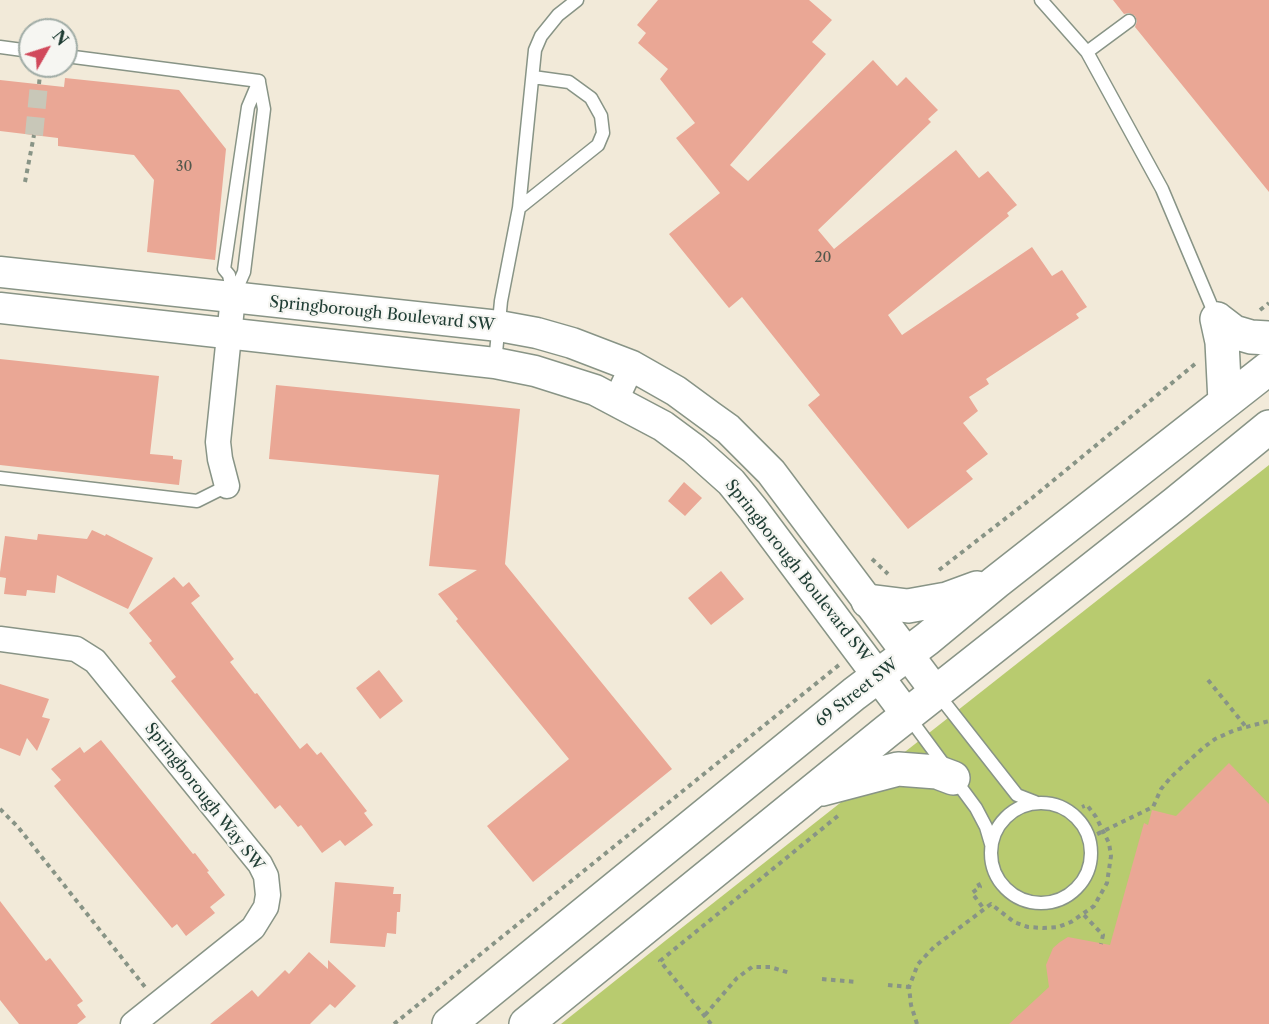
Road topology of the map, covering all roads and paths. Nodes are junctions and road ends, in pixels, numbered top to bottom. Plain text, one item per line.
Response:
1 (577, 0) edge
2 (1041, 0) edge
3 (1130, 21) dead end
4 (0, 47) edge
5 (18, 49) edge
6 (1087, 52) junction
7 (78, 58) edge
8 (533, 77) junction
9 (39, 78) edge
10 (259, 81) junction
11 (39, 84) tunnel mouth
12 (34, 135) tunnel mouth
13 (25, 182) dead end
14 (519, 208) junction
15 (0, 272) edge
16 (233, 297) junction
17 (0, 308) edge
18 (1217, 319) junction
19 (499, 326) junction
20 (230, 334) junction
21 (1269, 338) edge
22 (1200, 360) dead end
23 (495, 363) junction
24 (632, 366) junction
25 (1269, 368) edge
26 (616, 400) junction
27 (1225, 402) junction
28 (1269, 427) edge
29 (0, 478) edge
30 (227, 486) joint
31 (933, 576) dead end
32 (996, 582) junction
33 (868, 601) junction
34 (0, 639) edge
35 (907, 654) junction
36 (840, 664) dead end
37 (878, 676) junction
38 (1208, 680) dead end
39 (936, 692) junction
40 (907, 715) junction
41 (1269, 722) edge
42 (1247, 728) junction
43 (953, 778) junction
44 (815, 791) junction
45 (1035, 802) junction
46 (1082, 807) dead end
47 (0, 809) edge
48 (841, 814) dead end
49 (1104, 831) junction
50 (1089, 838) junction
51 (991, 845) junction
52 (978, 884) dead end
53 (984, 909) junction
54 (1084, 915) junction
55 (1101, 944) dead end
56 (790, 973) dead end
57 (822, 979) dead end
58 (857, 982) dead end
59 (888, 985) dead end
60 (909, 987) junction
61 (158, 1004) junction
62 (705, 1015) junction
63 (133, 1024) edge
64 (393, 1024) edge
65 (449, 1024) edge
66 (526, 1024) edge
67 (711, 1024) edge
68 (917, 1024) edge

1 - 8 lane
2 - 6 lane
3 - 6 lane
4 - 5 lane
6 - 18 lane
7 - 10 lane
8 - 14 lane
8 - 14 lane
9 - 11 path
10 - 16 lane
10 - 16 lane
12 - 13 path
14 - 19 lane
15 - 16 street, Springborough Boulevard SW
16 - 19 street, Springborough Boulevard SW
16 - 20 street
17 - 20 street, Springborough Boulevard SW
18 - 21 main road
18 - 27 main road
19 - 23 lane
19 - 24 street, Springborough Boulevard SW
20 - 23 street, Springborough Boulevard SW
20 - 30 street
22 - 31 path
23 - 26 street, Springborough Boulevard SW
24 - 26 street
24 - 33 street, Springborough Boulevard SW
25 - 27 main road, 69 Street SW
26 - 37 street, Springborough Boulevard SW
27 - 32 main road, 69 Street SW
28 - 39 main road
29 - 30 lane
32 - 33 main road
32 - 35 main road, 69 Street SW
33 - 35 street, Springborough Boulevard SW
34 - 61 street, Springborough Way SW
35 - 37 main road, 69 Street SW
35 - 39 street, Springborough Boulevard SW
36 - 64 path
37 - 40 street, Springborough Boulevard SW
37 - 65 main road, 69 Street SW
38 - 42 path
39 - 40 main road
39 - 45 lane
40 - 43 lane
40 - 44 main road
41 - 42 path
42 - 49 path
43 - 44 main road
43 - 51 lane
44 - 66 main road
45 - 50 lane
45 - 51 lane
46 - 49 path
47 - 61 path
48 - 62 path
49 - 50 path
49 - 54 path
50 - 51 lane
52 - 53 path
53 - 54 path
53 - 60 path
54 - 55 path
56 - 62 path
57 - 58 path
59 - 60 path
60 - 68 path
61 - 63 street, Springborough Way SW
62 - 67 path

